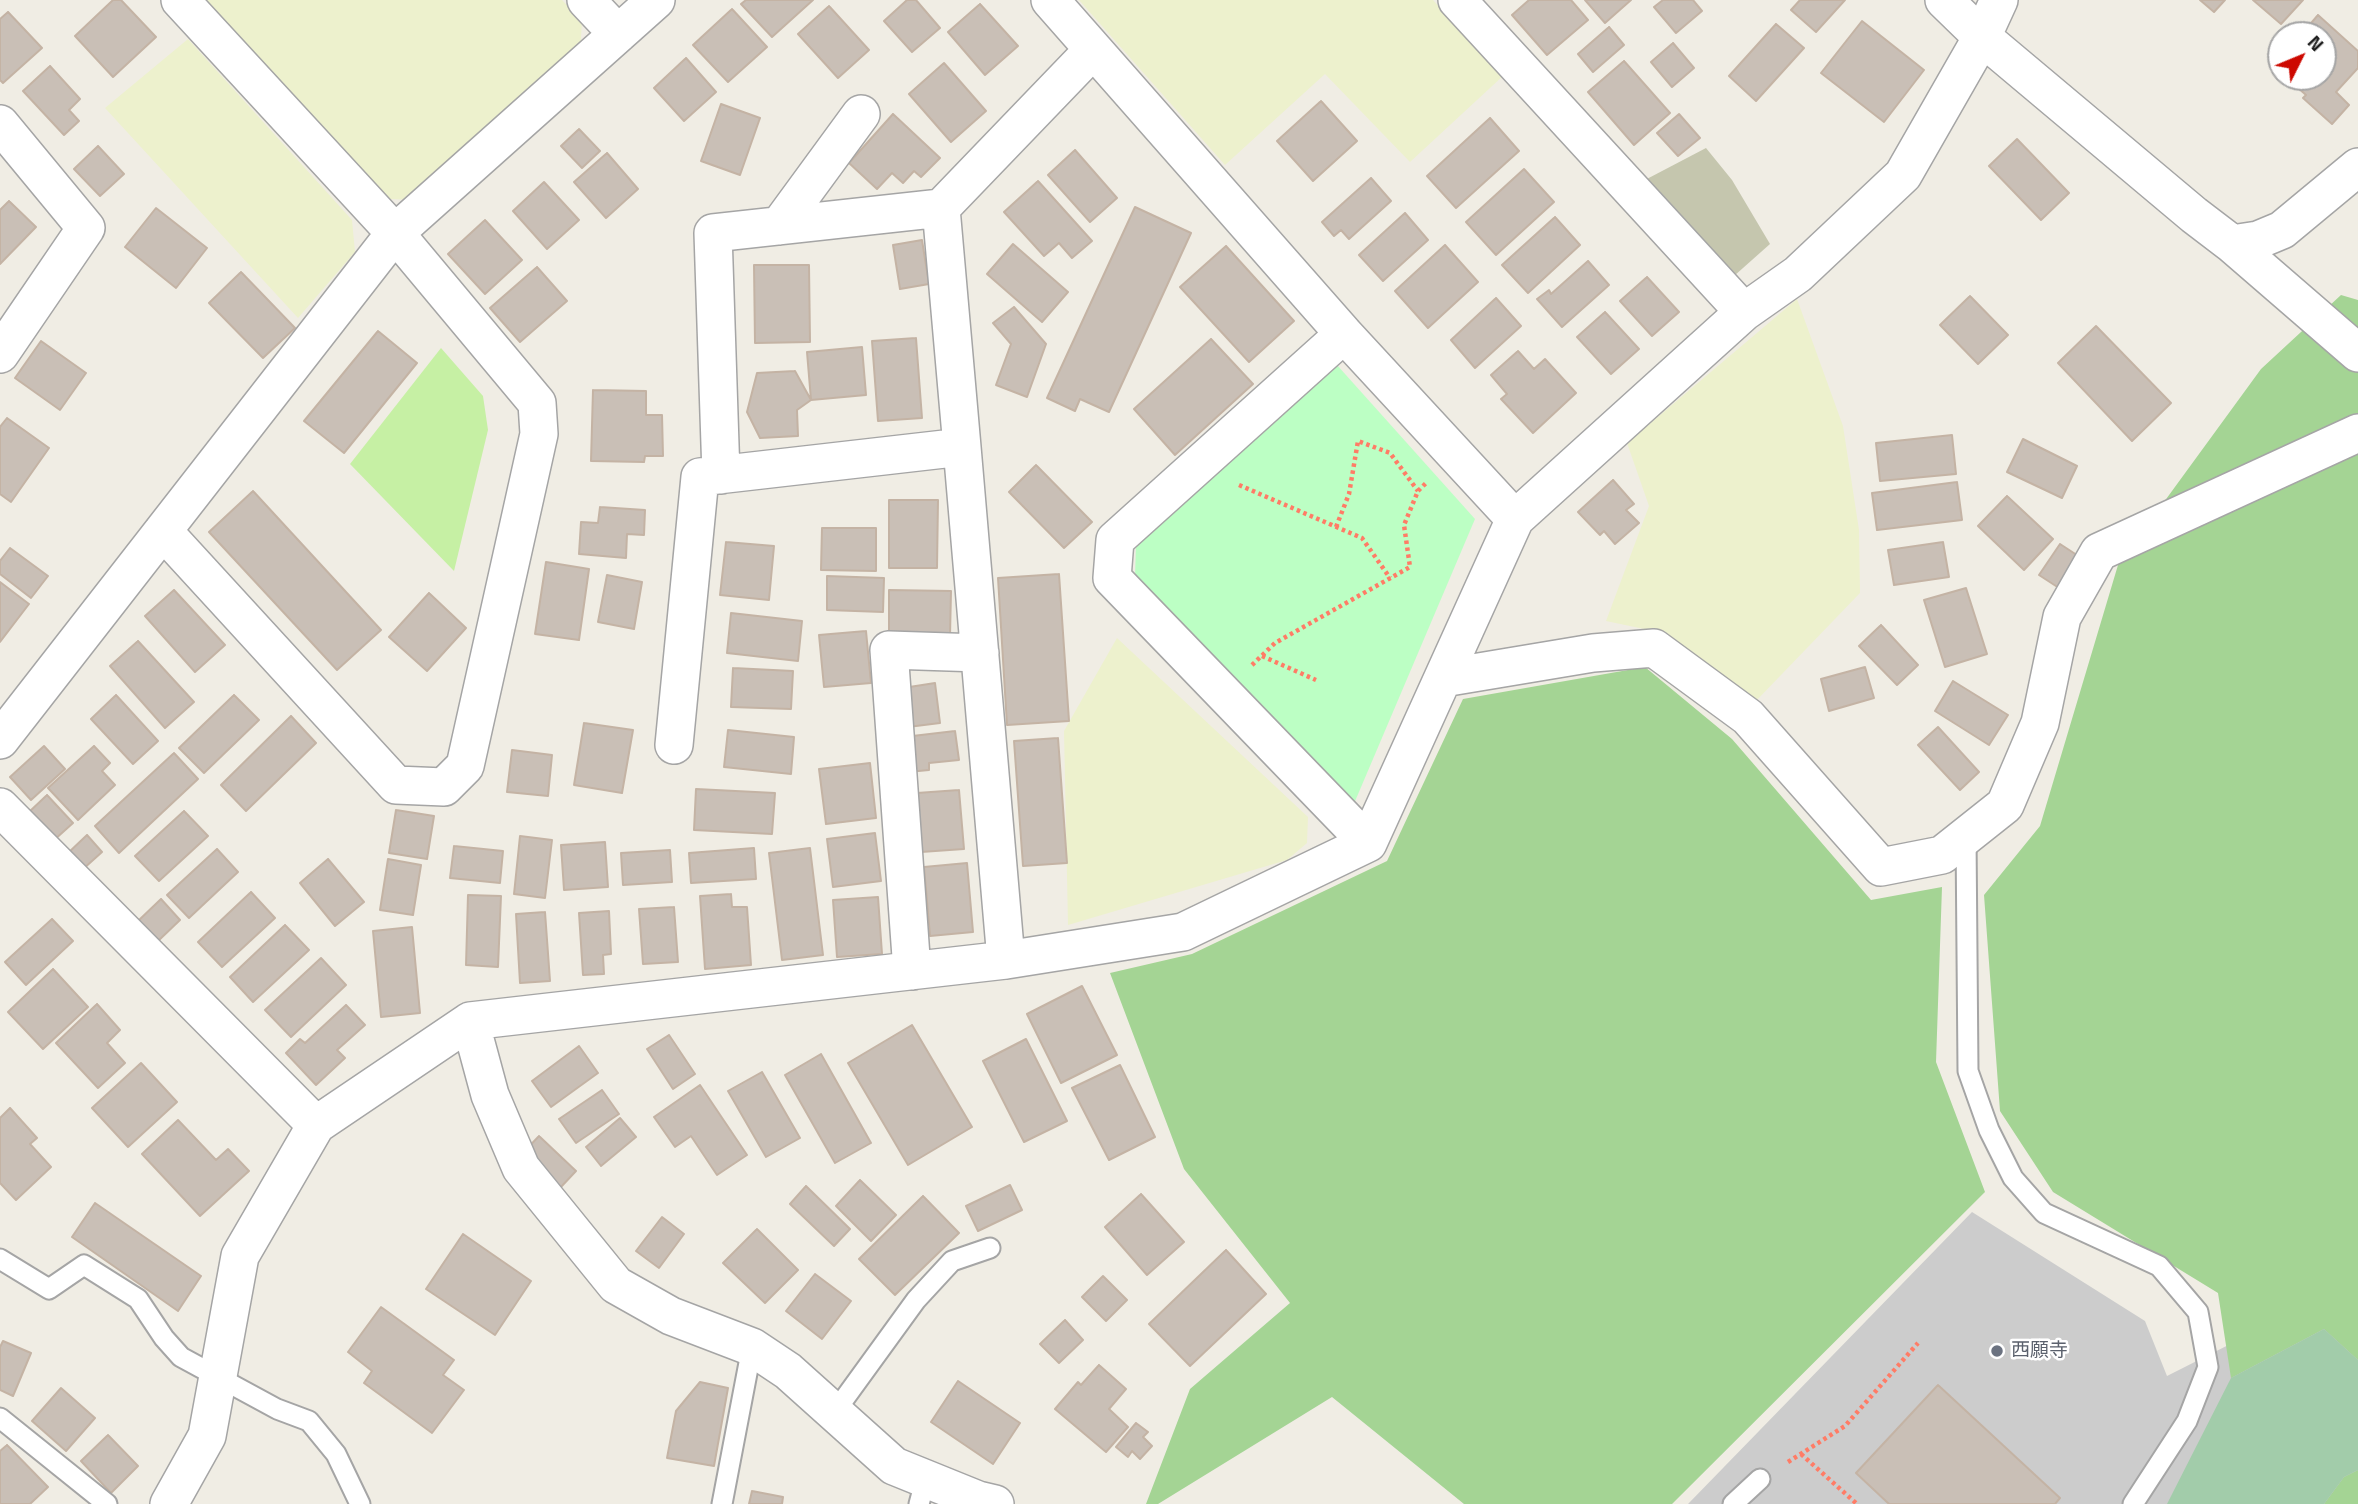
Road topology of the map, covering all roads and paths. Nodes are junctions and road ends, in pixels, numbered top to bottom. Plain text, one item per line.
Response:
1 (180, 0) edge
2 (586, 0) edge
3 (656, 0) edge
4 (1050, 0) edge
5 (1457, 0) edge
6 (1944, 0) edge
7 (1999, 0) edge
8 (618, 34) junction
9 (1982, 37) junction
10 (1093, 50) junction
11 (861, 114) dead end
12 (0, 124) edge
13 (2358, 167) edge
14 (941, 208) junction
15 (779, 226) junction
16 (396, 233) junction
17 (2232, 244) junction
18 (1744, 312) junction
19 (1344, 334) junction
20 (2358, 353) edge
21 (0, 354) edge
22 (2358, 433) edge
23 (962, 447) junction
24 (1455, 454) junction
25 (721, 475) junction
26 (1244, 475) dead end
27 (1418, 491) junction
28 (1515, 519) junction
29 (1336, 527) junction
30 (163, 531) junction
31 (1390, 578) junction
32 (979, 653) junction
33 (1262, 656) junction
34 (1443, 677) junction
35 (1316, 680) dead end
36 (1223, 693) junction
37 (0, 740) edge
38 (674, 745) dead end
39 (4, 824) edge
40 (1966, 835) junction
41 (1368, 843) junction
42 (1006, 960) junction
43 (912, 971) junction
44 (470, 1021) junction
45 (316, 1125) junction
46 (990, 1248) dead end
47 (0, 1259) edge
48 (1918, 1343) dead end
49 (752, 1347) junction
50 (218, 1378) junction
51 (835, 1413) junction
52 (0, 1418) edge
53 (1801, 1454) junction
54 (1760, 1479) joint
55 (922, 1491) edge
56 (107, 1504) edge
57 (169, 1504) edge
58 (360, 1504) edge
59 (722, 1504) edge
60 (995, 1504) edge
61 (1733, 1504) edge
62 (1857, 1504) edge
63 (2133, 1504) edge

1 - 16 street
2 - 8 street
3 - 8 street
4 - 10 street
5 - 18 street
6 - 9 street
7 - 9 street
8 - 16 street
9 - 17 street
9 - 18 street
10 - 14 street
10 - 19 street
11 - 15 street
12 - 21 street
13 - 17 street
14 - 15 street
14 - 23 street
15 - 25 street
16 - 30 street
16 - 30 street
17 - 20 street
18 - 28 street
19 - 24 street
19 - 36 street
22 - 40 street
23 - 25 street
23 - 32 street
24 - 27 path
24 - 28 street
25 - 38 street
26 - 29 path
27 - 29 path
27 - 31 path
28 - 34 street
29 - 31 path
30 - 37 street
31 - 33 path
32 - 42 street
32 - 43 street
33 - 35 path
33 - 36 path
34 - 40 street
34 - 41 street
36 - 41 street
39 - 45 street
40 - 63 lane
41 - 42 street
42 - 43 street
43 - 44 street
44 - 45 street
44 - 49 street
45 - 50 street
46 - 51 lane
47 - 50 lane
48 - 53 path
49 - 51 street
49 - 59 lane
50 - 57 street
50 - 58 lane
51 - 55 street
52 - 56 lane
53 - 54 path
53 - 62 path
54 - 61 lane
55 - 60 street

